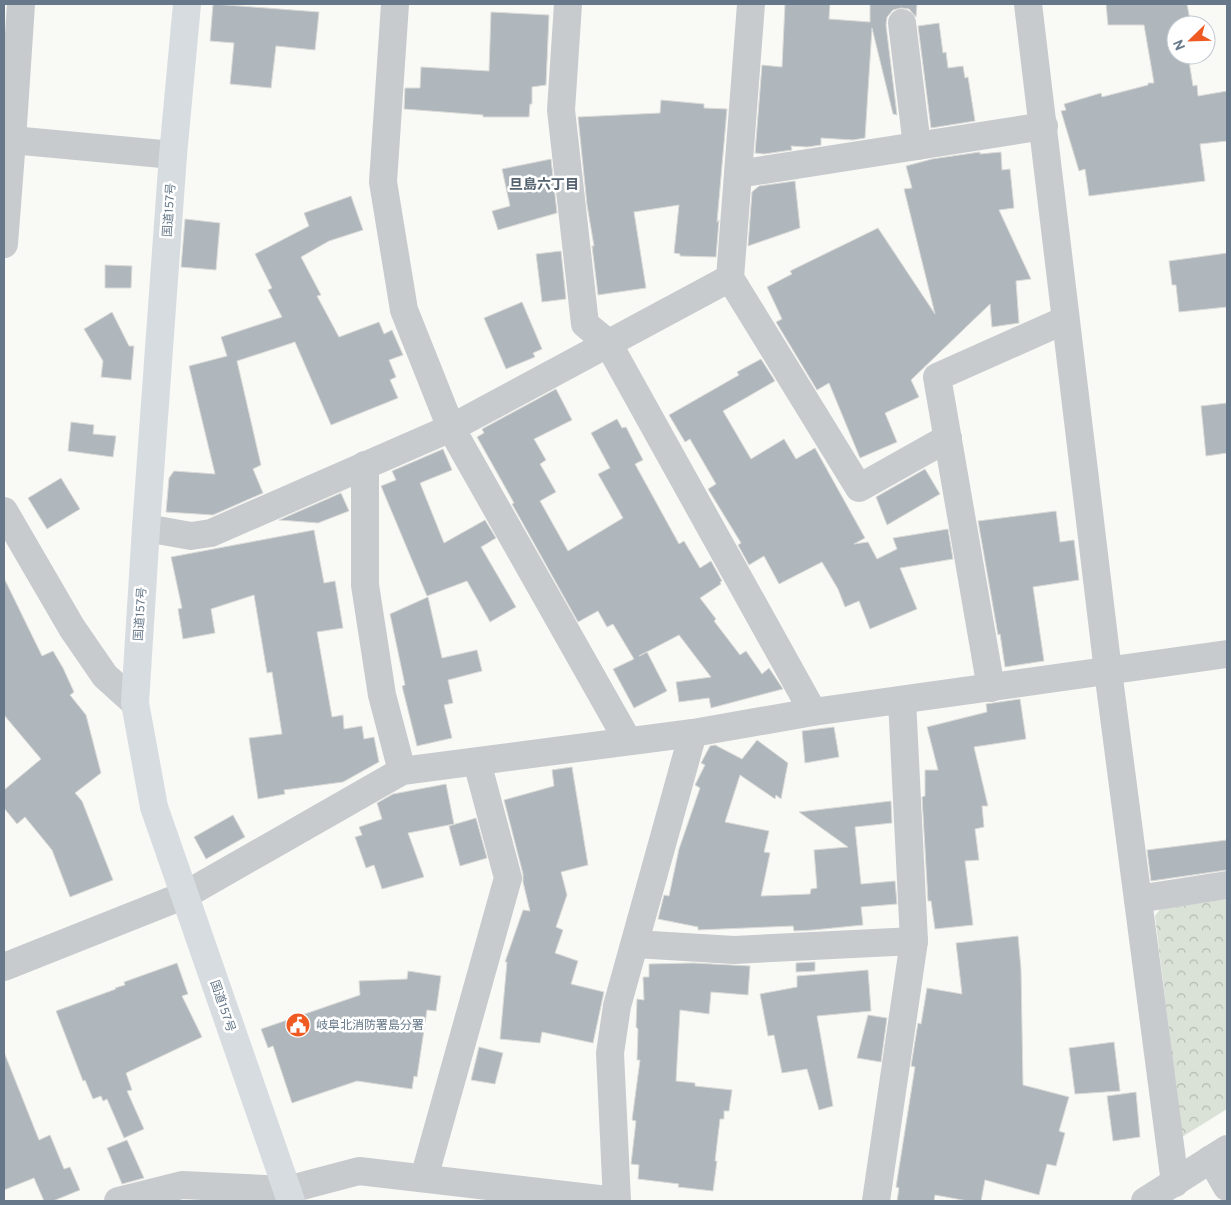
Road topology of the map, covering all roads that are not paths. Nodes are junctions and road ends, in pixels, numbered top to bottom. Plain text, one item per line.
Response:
1 (187, 4) edge
2 (395, 4) edge
3 (568, 4) edge
4 (751, 4) edge
5 (1028, 4) edge
6 (15, 6) edge
7 (902, 23) dead end
8 (1044, 126) junction
9 (12, 140) junction
10 (917, 146) junction
11 (173, 155) junction
12 (738, 174) junction
13 (4, 244) edge
14 (730, 278) junction
15 (1065, 320) junction
16 (608, 343) junction
17 (451, 428) junction
18 (948, 438) junction
19 (365, 465) junction
20 (4, 511) edge
21 (146, 528) junction
22 (1227, 654) edge
23 (1108, 671) junction
24 (991, 688) junction
25 (902, 700) junction
26 (135, 703) junction
27 (813, 712) junction
28 (693, 734) junction
29 (628, 741) junction
30 (477, 762) junction
31 (402, 771) junction
32 (1227, 886) edge
33 (185, 895) junction
34 (1138, 899) junction
35 (914, 942) junction
36 (635, 944) junction
37 (4, 966) edge
38 (1219, 1154) edge
39 (424, 1178) junction
40 (1175, 1183) junction
41 (1227, 1187) edge
42 (462, 1192) edge
43 (289, 1196) edge
44 (580, 1200) edge
45 (118, 1201) edge
46 (617, 1201) edge
47 (876, 1201) edge
48 (1146, 1201) edge

1 - 11 highway, 国道157号
2 - 17 street
3 - 16 street
4 - 12 street
5 - 8 street
6 - 9 street
7 - 10 street
8 - 10 street
8 - 15 street
9 - 11 street
9 - 13 street
10 - 12 street
11 - 21 highway, 国道157号
12 - 14 street
14 - 16 street
14 - 18 street
15 - 18 street
15 - 23 street
16 - 17 street
16 - 27 street
17 - 19 street
17 - 29 street
18 - 24 street
19 - 21 street
19 - 31 street
20 - 26 street
21 - 26 highway, 国道157号
22 - 23 street
23 - 24 street
23 - 34 street
24 - 25 street
25 - 27 street
25 - 35 street
26 - 33 highway, 国道157号
27 - 28 street
28 - 29 street
28 - 36 street
29 - 30 street
30 - 31 street
30 - 39 street
31 - 33 street
32 - 34 street
33 - 37 street
33 - 43 highway, 国道157号
34 - 40 street
35 - 36 street
35 - 47 street
36 - 46 street
38 - 40 street
38 - 41 street
39 - 42 street
39 - 43 street
40 - 48 street
42 - 44 street
43 - 45 street
44 - 46 street

